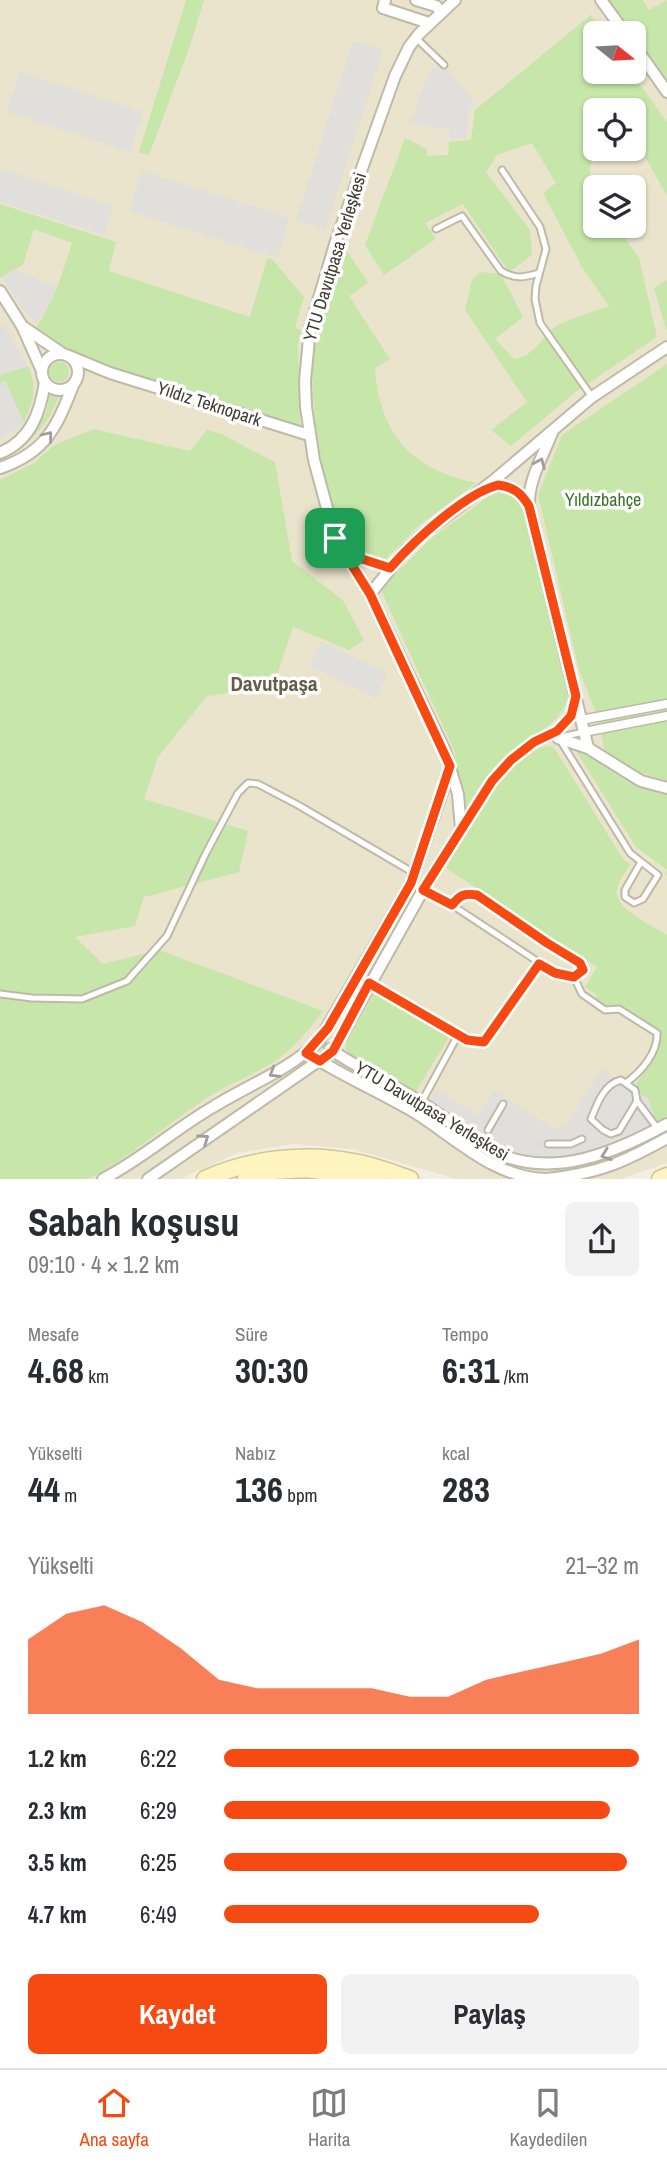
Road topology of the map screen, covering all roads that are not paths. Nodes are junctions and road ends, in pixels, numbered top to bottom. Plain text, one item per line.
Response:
1 (416, 0) edge
2 (455, 0) edge
3 (601, 0) edge
4 (384, 4) edge
5 (442, 12) junction
6 (616, 21) edge
7 (429, 23) junction
8 (416, 38) junction
9 (646, 62) edge
10 (443, 65) dead end
11 (667, 92) edge
12 (502, 170) dead end
13 (436, 229) dead end
14 (539, 274) junction
15 (0, 291) edge
16 (22, 326) junction
17 (667, 346) edge
18 (66, 355) junction
19 (110, 373) junction
20 (43, 376) junction
21 (75, 380) junction
22 (592, 397) junction
23 (554, 429) junction
24 (309, 435) junction
25 (0, 453) edge
26 (0, 468) edge
27 (484, 489) junction
28 (529, 506) junction
29 (335, 538) junction
30 (390, 568) junction
31 (370, 594) junction
32 (576, 696) junction
33 (667, 704) edge
34 (667, 716) edge
35 (582, 720) junction
36 (584, 732) junction
37 (558, 737) junction
38 (534, 742) junction
39 (588, 748) junction
40 (450, 766) junction
41 (667, 788) edge
42 (461, 829) junction
43 (641, 862) junction
44 (413, 878) junction
45 (423, 890) junction
46 (452, 905) junction
47 (539, 964) junction
48 (574, 977) junction
49 (369, 983) junction
50 (0, 994) edge
51 (458, 1035) junction
52 (319, 1041) junction
53 (333, 1051) junction
54 (306, 1053) junction
55 (320, 1061) junction
56 (627, 1082) junction
57 (638, 1101) junction
58 (503, 1104) dead end
59 (418, 1107) junction
60 (662, 1126) edge
61 (488, 1130) dead end
62 (667, 1138) edge
63 (582, 1139) dead end
64 (548, 1144) dead end
65 (667, 1177) edge
66 (103, 1179) edge
67 (148, 1179) edge
68 (205, 1179) edge
69 (246, 1179) edge
70 (376, 1179) edge
71 (410, 1179) edge
72 (547, 1179) edge
73 (660, 1179) edge

1 - 5 street
2 - 5 street, YTU Davutpasa Yerleşkesi
3 - 6 street
4 - 7 street
5 - 7 street, YTU Davutpasa Yerleşkesi
7 - 8 street, YTU Davutpasa Yerleşkesi
8 - 10 lane
8 - 24 street, YTU Davutpasa Yerleşkesi
9 - 11 street
12 - 14 lane
13 - 14 lane
14 - 22 lane
15 - 16 street, Yıldız Teknopark
16 - 18 street, Yıldız Teknopark
16 - 20 street, Yıldız Teknopark
17 - 22 street
18 - 19 street, Yıldız Teknopark
18 - 20 street
18 - 21 street
19 - 21 street, Yıldız Teknopark
19 - 24 street, Yıldız Teknopark
20 - 21 street
20 - 25 street
26 -> 21 street
22 - 23 street
23 - 27 street
28 -> 23 street
24 - 29 street, YTU Davutpasa Yerleşkesi
27 - 28 street
27 - 30 street
28 - 32 street
29 - 30 street
29 - 31 street, YTU Davutpasa Yerleşkesi
30 - 31 street
31 - 40 street, YTU Davutpasa Yerleşkesi
32 - 35 street
32 - 38 street
33 - 35 street
34 - 36 street
35 - 36 street
36 - 37 lane
36 - 39 street
37 - 38 lane
37 - 39 street
37 - 43 lane
38 - 42 street
39 - 41 street
40 - 42 street, YTU Davutpasa Yerleşkesi
40 - 44 street
42 - 45 street
43 - 43 lane
44 - 45 lane
44 - 50 lane
44 - 52 street
45 - 46 lane
45 - 49 street
46 - 47 lane
46 - 48 lane
47 - 48 lane
47 - 51 lane
48 - 56 lane
49 - 51 lane
49 - 53 street
51 - 59 lane
52 - 53 street, YTU Davutpasa Yerleşkesi
52 - 54 street
53 - 55 street
53 - 59 street, YTU Davutpasa Yerleşkesi
54 - 55 street, YTU Davutpasa Yerleşkesi
54 -> 66 street
55 - 59 street, YTU Davutpasa Yerleşkesi
67 -> 55 street
56 - 57 lane
56 - 57 lane
57 - 60 lane
58 - 61 lane
60 -> 59 street, YTU Davutpasa Yerleşkesi
59 - 72 street, YTU Davutpasa Yerleşkesi
62 - 72 street, YTU Davutpasa Yerleşkesi
63 - 64 lane
65 - 73 main road
68 - 71 main road
69 - 70 main road

